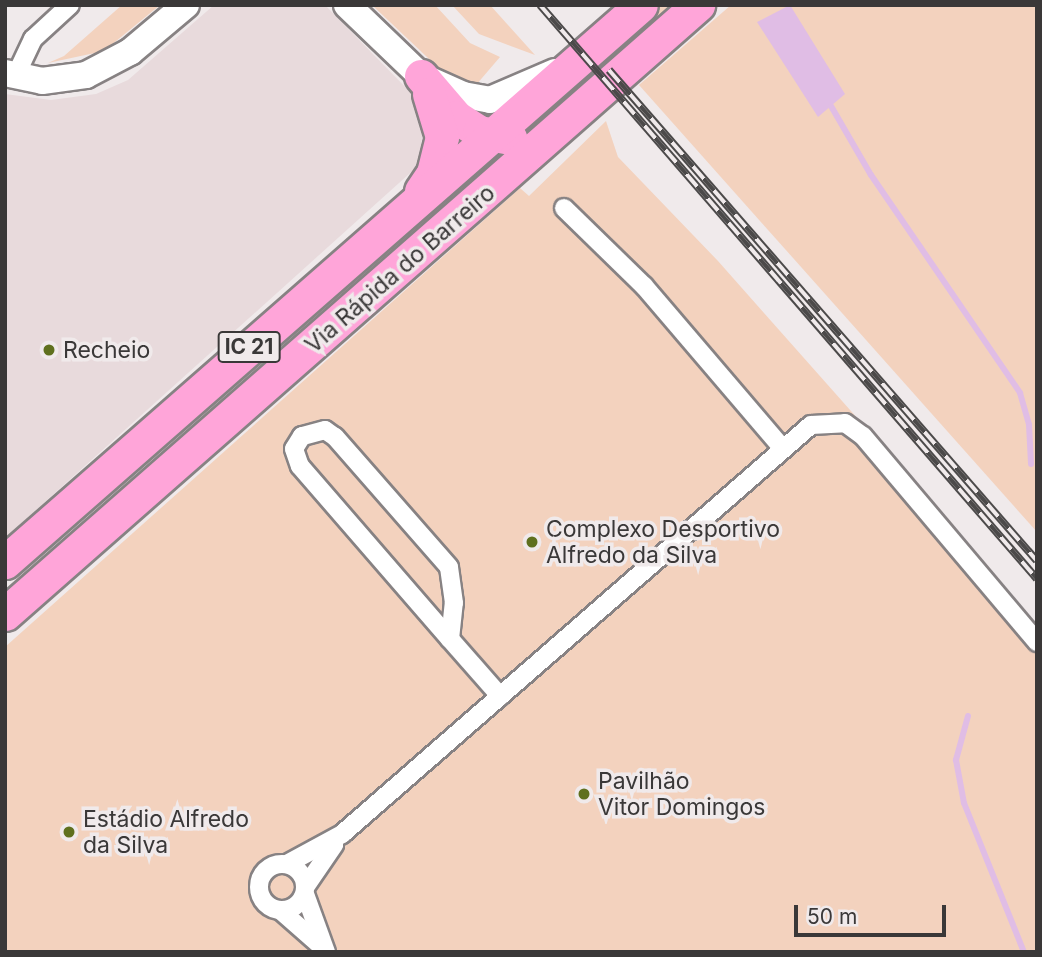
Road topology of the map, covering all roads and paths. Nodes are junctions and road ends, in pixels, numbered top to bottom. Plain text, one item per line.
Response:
1 (70, 5) edge
2 (186, 5) edge
3 (347, 5) edge
4 (617, 5) edge
5 (641, 5) edge
6 (698, 5) edge
7 (579, 61) junction
8 (10, 75) edge
9 (421, 76) junction
10 (525, 85) junction
11 (560, 131) junction
12 (494, 134) junction
13 (412, 204) junction
14 (564, 208) dead end
15 (783, 449) junction
16 (5, 562) edge
17 (5, 614) edge
18 (450, 639) junction
19 (1037, 642) edge
20 (500, 696) junction
21 (342, 834) junction
22 (288, 864) junction
23 (305, 890) junction
24 (280, 910) junction
25 (324, 949) edge

1 - 8 street
2 - 8 street
3 - 9 street
4 - 10 street
5 - 7 highway, Via Rápida do Barreiro / IC 21
6 - 11 highway, Via Rápida do Barreiro / IC 21
7 - 10 street
7 - 12 highway, Via Rápida do Barreiro / IC 21
9 - 10 street
9 - 12 highway
9 - 13 highway
11 - 12 highway
11 - 17 highway, Via Rápida do Barreiro / IC 21
12 - 13 highway, Via Rápida do Barreiro / IC 21
13 - 16 highway, Via Rápida do Barreiro / IC 21
14 - 15 street
15 - 19 street
15 - 20 street
18 - 18 street
18 - 20 street
20 - 21 street
21 - 22 street
21 - 23 street
22 - 23 street
22 - 24 street
23 - 24 street
23 - 25 street
24 - 25 street

